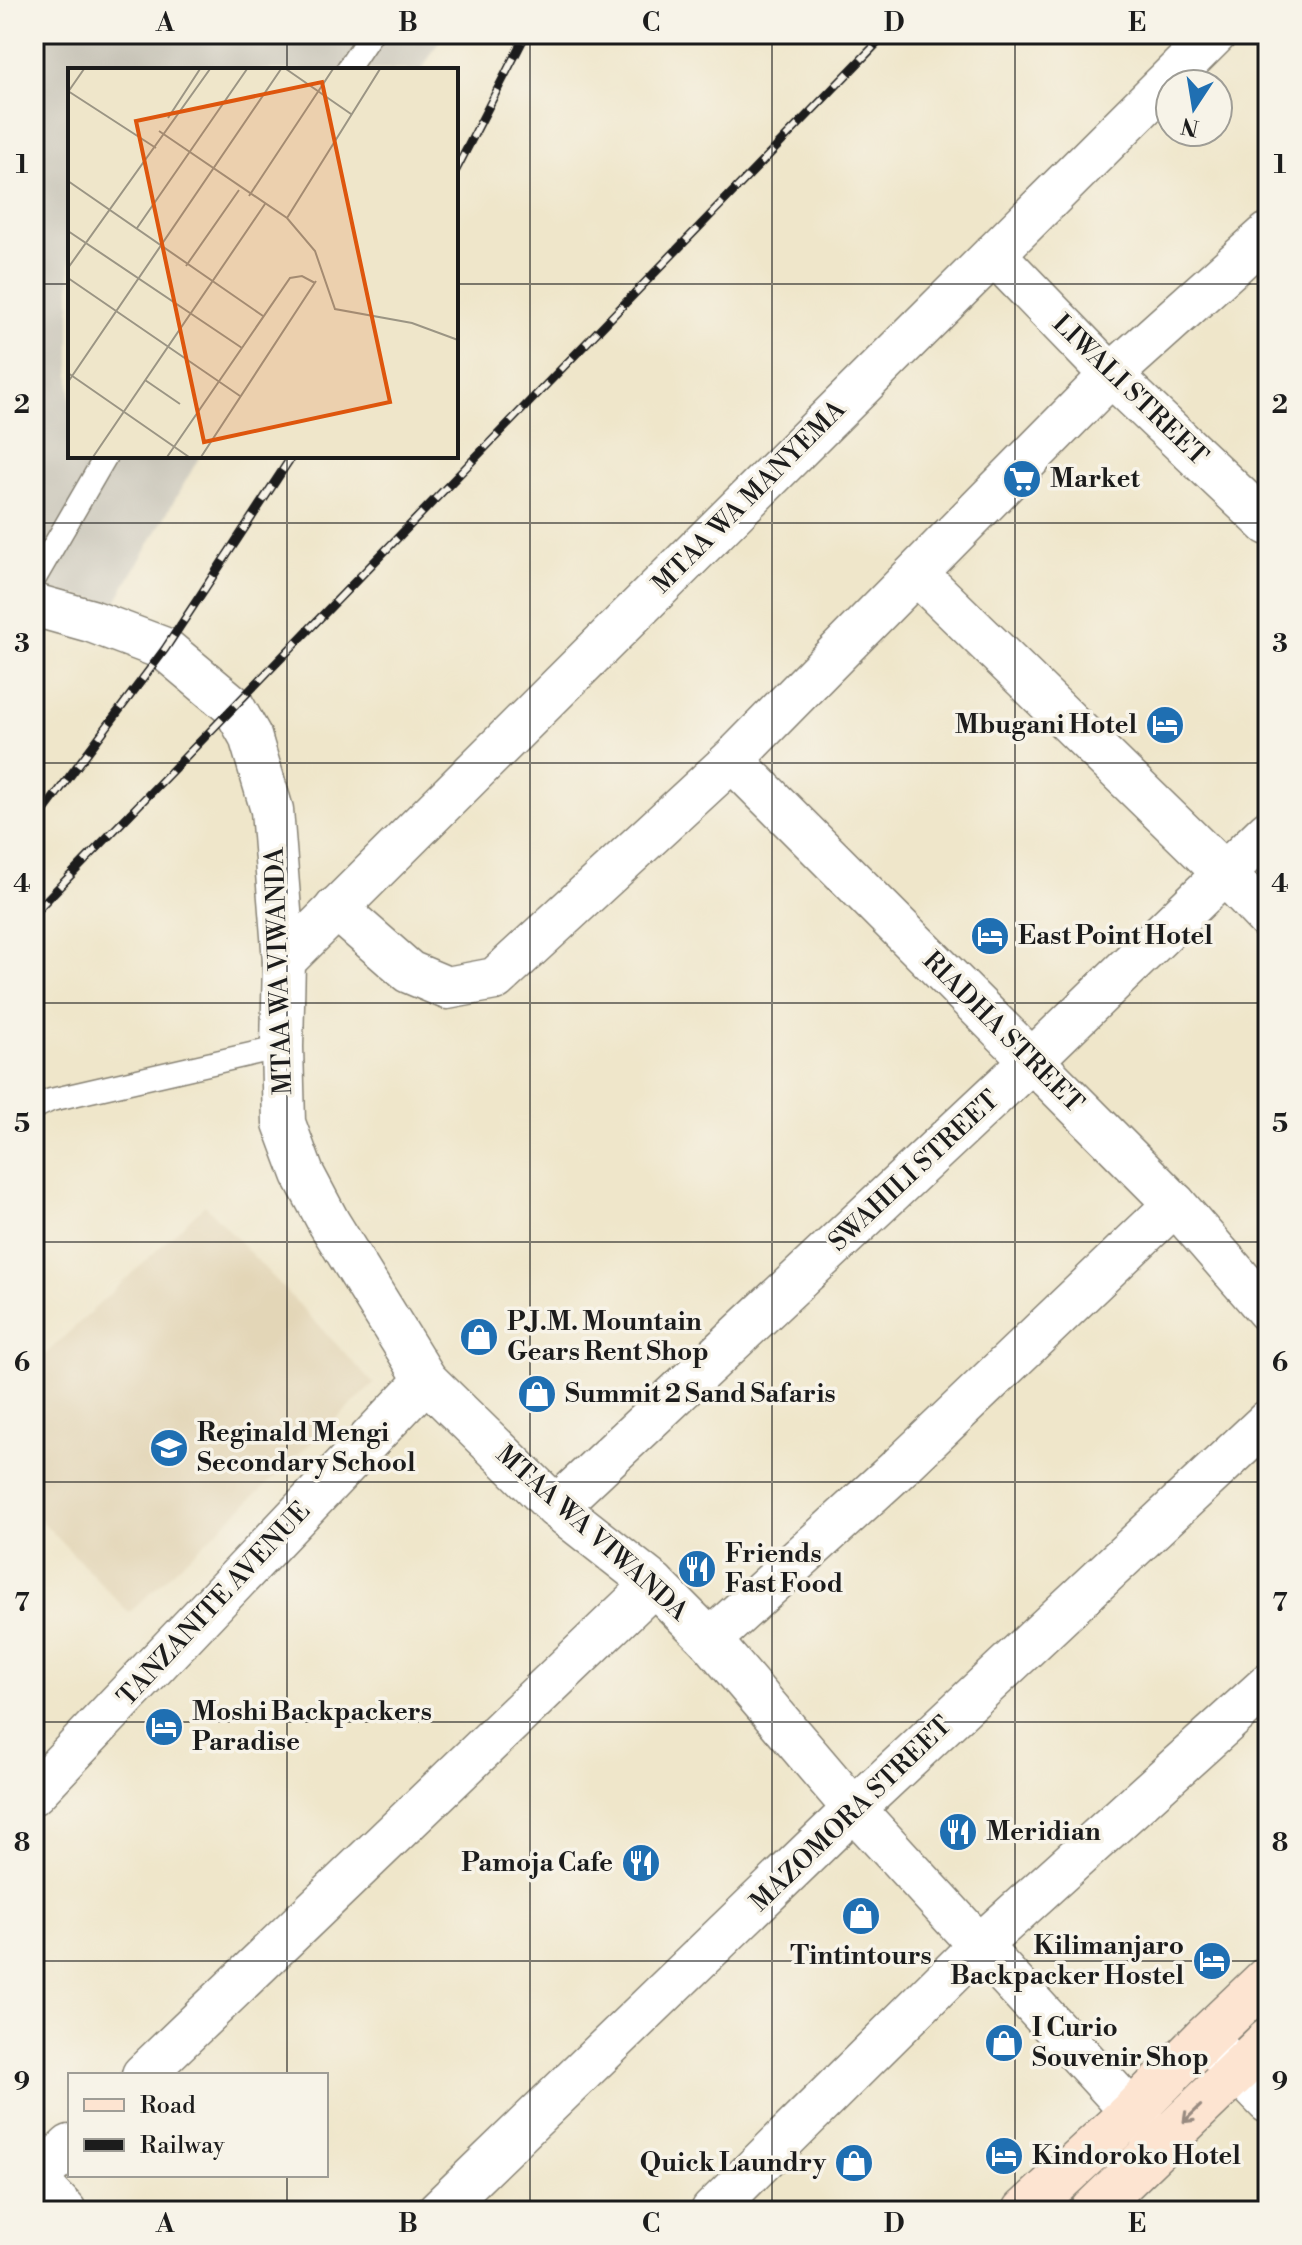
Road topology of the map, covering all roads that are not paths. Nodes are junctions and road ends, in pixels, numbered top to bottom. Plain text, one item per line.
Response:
1 (371, 34) edge
2 (1215, 34) edge
3 (348, 68) edge
4 (1268, 234) edge
5 (994, 254) junction
6 (1111, 375) junction
7 (105, 458) edge
8 (1268, 524) edge
9 (917, 574) junction
10 (34, 580) edge
11 (34, 605) edge
12 (732, 760) junction
13 (1268, 831) edge
14 (1225, 874) junction
15 (336, 908) junction
16 (1268, 919) edge
17 (284, 961) junction
18 (282, 1047) junction
19 (1032, 1060) junction
20 (34, 1108) edge
21 (1175, 1204) junction
22 (1268, 1311) edge
23 (426, 1380) junction
24 (1268, 1421) edge
25 (556, 1507) junction
26 (654, 1584) junction
27 (710, 1640) junction
28 (1268, 1685) edge
29 (34, 1793) edge
30 (854, 1809) junction
31 (979, 1946) junction
32 (1268, 1978) edge
33 (1205, 2038) junction
34 (1253, 2056) edge
35 (145, 2073) edge
36 (1268, 2102) edge
37 (1132, 2112) junction
38 (1161, 2144) junction
39 (68, 2148) edge
40 (34, 2179) edge
41 (65, 2211) edge
42 (438, 2211) edge
43 (712, 2211) edge
44 (1025, 2211) edge
45 (1092, 2211) edge

1 - 3 lane
2 - 5 street, MTAA WA MANYEMA
4 - 6 street
5 - 6 street, LIWALI STREET
5 - 15 street, MTAA WA MANYEMA
6 - 8 street, LIWALI STREET
6 - 9 street
7 - 10 lane
9 - 12 street
9 - 14 street
11 - 17 street, MTAA WA VIWANDA
12 - 15 street
12 - 19 street, RIADHA STREET
13 - 14 street, SWAHILI STREET
14 - 16 street
14 - 19 street, SWAHILI STREET
15 - 17 street, MTAA WA MANYEMA
17 - 18 street, MTAA WA VIWANDA
18 - 20 lane
18 - 23 street, MTAA WA VIWANDA
19 - 21 street, RIADHA STREET
19 - 25 street, SWAHILI STREET
21 - 22 street, RIADHA STREET
21 - 27 street
23 - 25 street, MTAA WA VIWANDA
23 - 29 street, TANZANITE AVENUE
24 - 30 street, MAZOMORA STREET
25 - 26 street, MTAA WA VIWANDA
26 - 27 street, MTAA WA VIWANDA
26 - 35 street
27 - 30 street, MTAA WA VIWANDA
28 - 31 street
30 - 31 street, MTAA WA VIWANDA
30 - 42 street, MAZOMORA STREET
31 - 37 street, MTAA WA VIWANDA
31 - 43 street
32 - 33 main road
33 - 34 street
33 - 37 main road
34 - 36 street
34 -> 38 main road
37 - 38 street, MTAA WA VIWANDA
37 - 44 main road
38 - 45 main road
39 - 40 street
40 - 41 street

